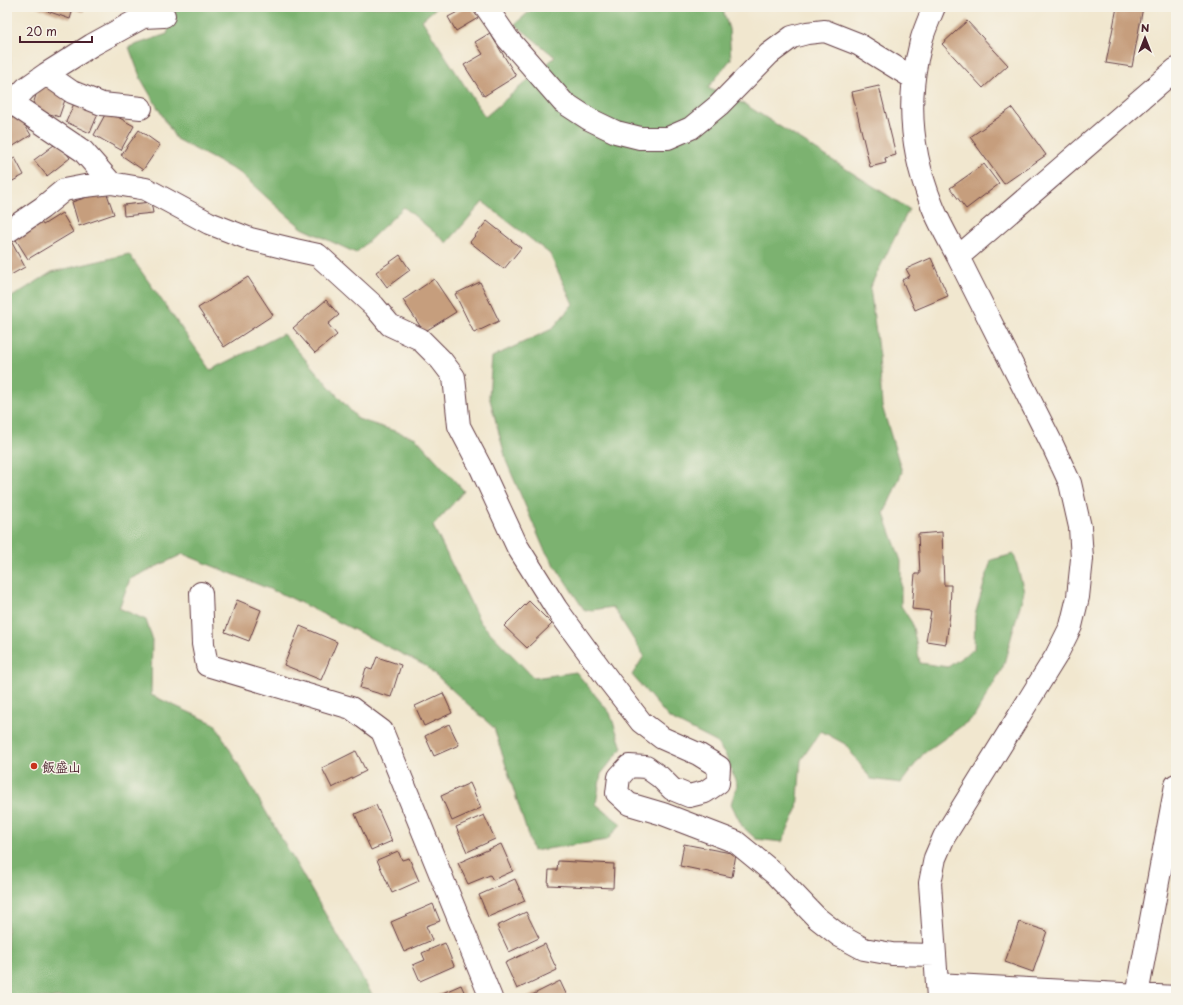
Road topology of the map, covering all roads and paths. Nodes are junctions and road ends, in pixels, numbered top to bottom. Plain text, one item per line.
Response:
1 (486, 7) edge
2 (934, 7) edge
3 (164, 16) dead end
4 (1176, 69) edge
5 (46, 74) junction
6 (913, 78) junction
7 (9, 102) edge
8 (141, 108) dead end
9 (111, 183) junction
10 (8, 228) edge
11 (958, 257) junction
12 (201, 593) dead end
13 (1176, 785) edge
14 (935, 955) junction
15 (937, 991) edge
16 (1137, 995) junction
17 (1176, 997) edge
18 (491, 998) edge

1 - 6 street
2 - 6 street
3 - 5 street
4 - 11 street
5 - 7 street
5 - 8 street
6 - 11 street
7 - 9 street
9 - 10 street
9 - 14 street
11 - 14 street
12 - 18 street
13 - 16 street
14 - 15 street
15 - 16 street
16 - 17 street

